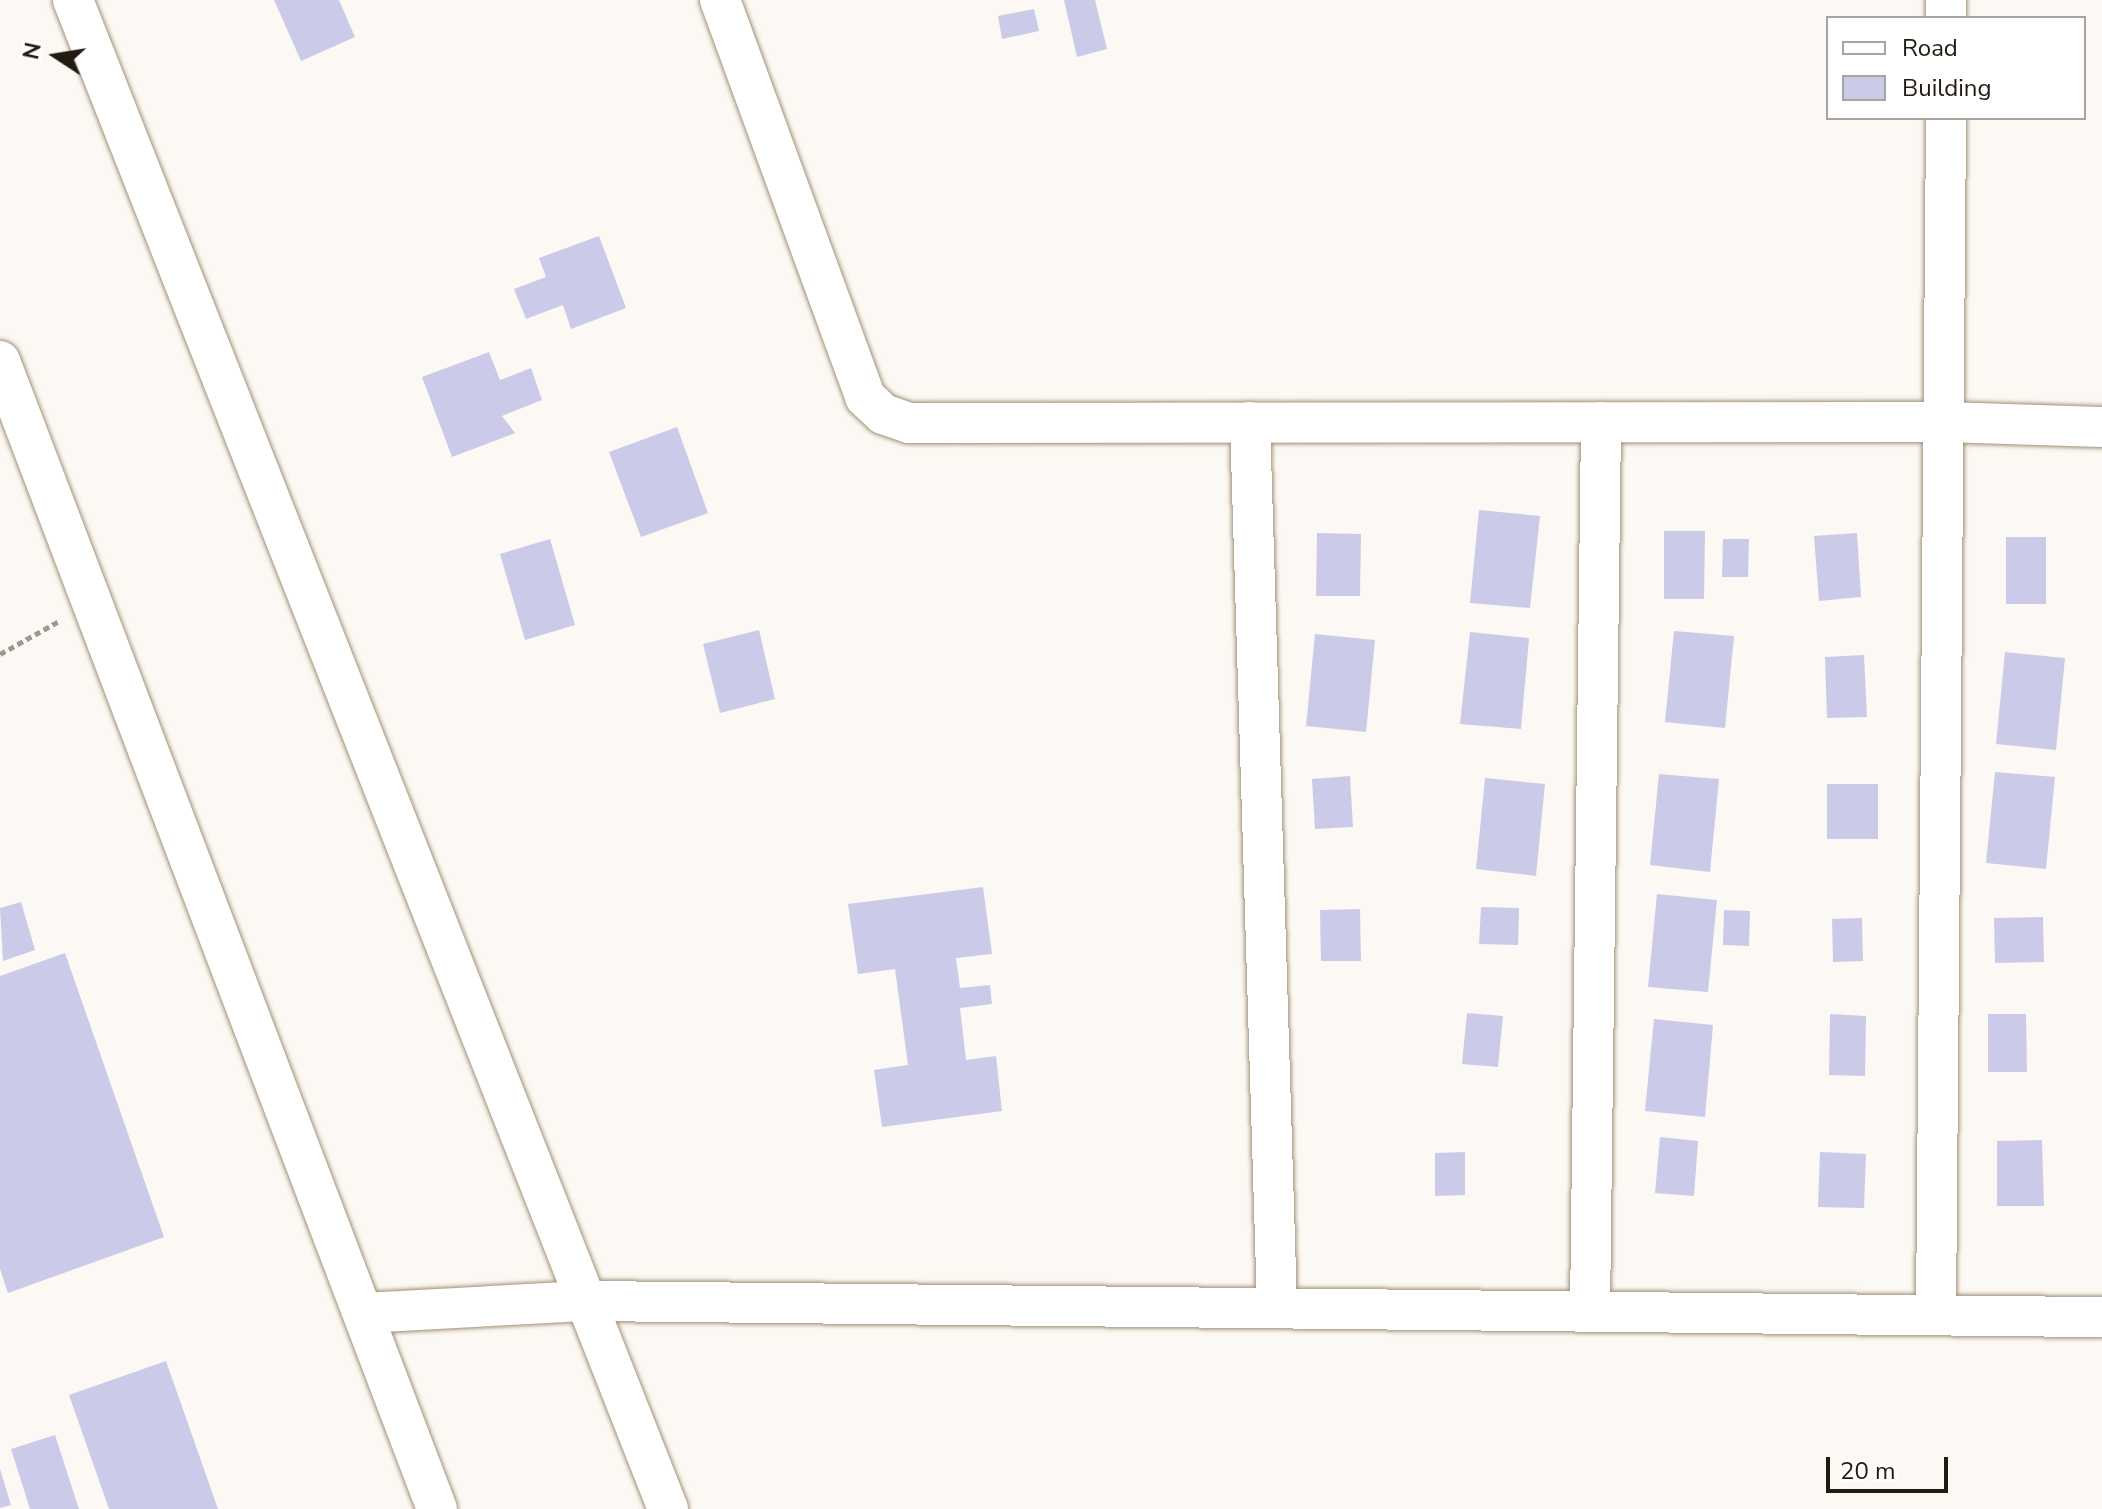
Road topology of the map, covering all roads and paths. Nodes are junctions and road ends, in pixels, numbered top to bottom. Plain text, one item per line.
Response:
1 (73, 0) edge
2 (720, 0) edge
3 (1946, 120) edge
4 (0, 361) edge
5 (1250, 422) junction
6 (1601, 422) junction
7 (1944, 422) junction
8 (2102, 427) edge
9 (92, 602) junction
10 (0, 654) edge
11 (588, 1301) junction
12 (1277, 1308) junction
13 (1590, 1311) junction
14 (363, 1313) junction
15 (1936, 1315) junction
16 (2102, 1317) edge
17 (437, 1509) edge
18 (668, 1509) edge

1 - 11 street
2 - 5 street
3 - 7 street
4 - 9 street
5 - 6 street
5 - 12 street
6 - 7 street
6 - 13 street
7 - 8 street
7 - 15 street
9 - 10 path
9 - 14 street
11 - 12 street
11 - 14 street
11 - 18 street
12 - 13 street
13 - 15 street
14 - 17 street
15 - 16 street

